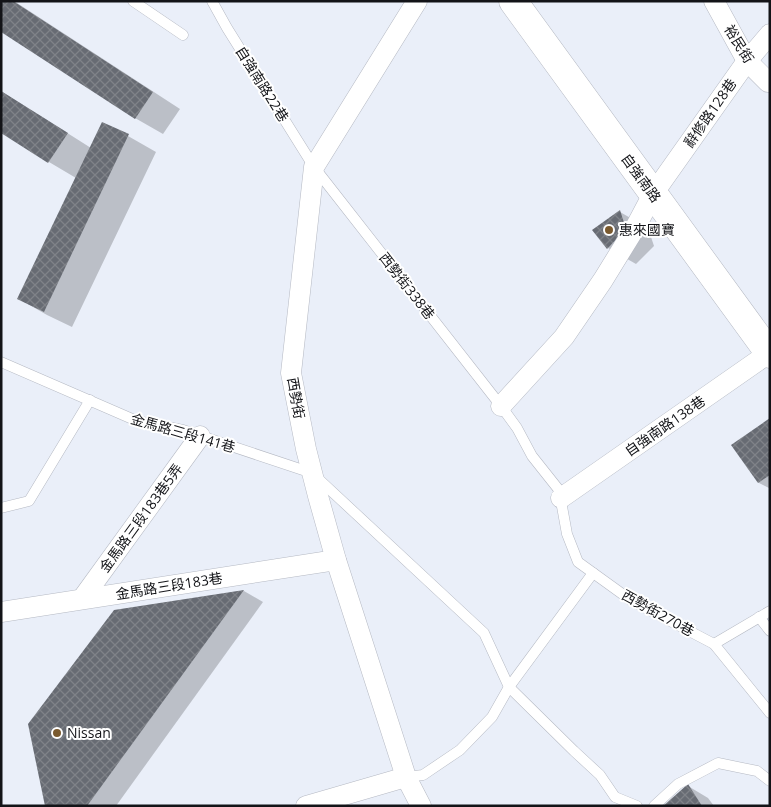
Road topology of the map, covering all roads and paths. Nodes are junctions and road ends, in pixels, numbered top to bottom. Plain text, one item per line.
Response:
1 (133, 1) edge
2 (212, 1) edge
3 (417, 1) edge
4 (513, 1) edge
5 (714, 1) edge
6 (770, 34) edge
7 (183, 35) dead end
8 (747, 61) junction
9 (770, 82) edge
10 (314, 167) junction
11 (653, 194) junction
12 (769, 354) edge
13 (1, 362) edge
14 (90, 400) junction
15 (501, 406) junction
16 (200, 436) junction
17 (312, 473) junction
18 (561, 498) junction
19 (1, 508) edge
20 (336, 560) junction
21 (593, 573) junction
22 (82, 599) junction
23 (770, 611) edge
24 (1, 612) edge
25 (760, 617) junction
26 (770, 631) edge
27 (714, 644) junction
28 (509, 687) junction
29 (770, 713) edge
30 (406, 777) junction
31 (770, 781) edge
32 (346, 800) edge
33 (306, 806) edge
34 (421, 806) edge
35 (637, 806) edge
36 (654, 806) edge

1 - 7 lane
2 - 10 lane, 自強南路22巷
3 - 10 street, 西勢街
4 - 11 street, 自強南路
5 - 8 street, 裕民街
6 - 8 street, 辭修路128巷
8 - 9 street, 裕民街
8 - 11 street, 辭修路128巷
10 - 15 lane, 西勢街338巷
10 - 17 street, 西勢街
11 - 12 street, 自強南路
11 - 15 street, 辭修路128巷
12 - 18 street, 自強南路138巷
13 - 14 lane, 金馬路三段141巷
14 - 16 lane, 金馬路三段141巷
14 - 19 lane
15 - 18 lane, 西勢街270巷
16 - 17 lane, 金馬路三段141巷
16 - 22 street, 金馬路三段183巷5弄
17 - 20 street, 西勢街
17 - 28 lane
18 - 21 lane, 西勢街270巷
20 - 22 street, 金馬路三段183巷
20 - 30 street, 西勢街
21 - 27 lane, 西勢街270巷
21 - 28 lane
22 - 24 street, 金馬路三段183巷
23 - 25 lane
25 - 26 lane
25 - 27 lane
27 - 29 lane, 西勢街270巷
28 - 30 lane
28 - 35 lane
30 - 32 street
30 - 34 street, 西勢街
31 - 36 lane
32 - 33 street

